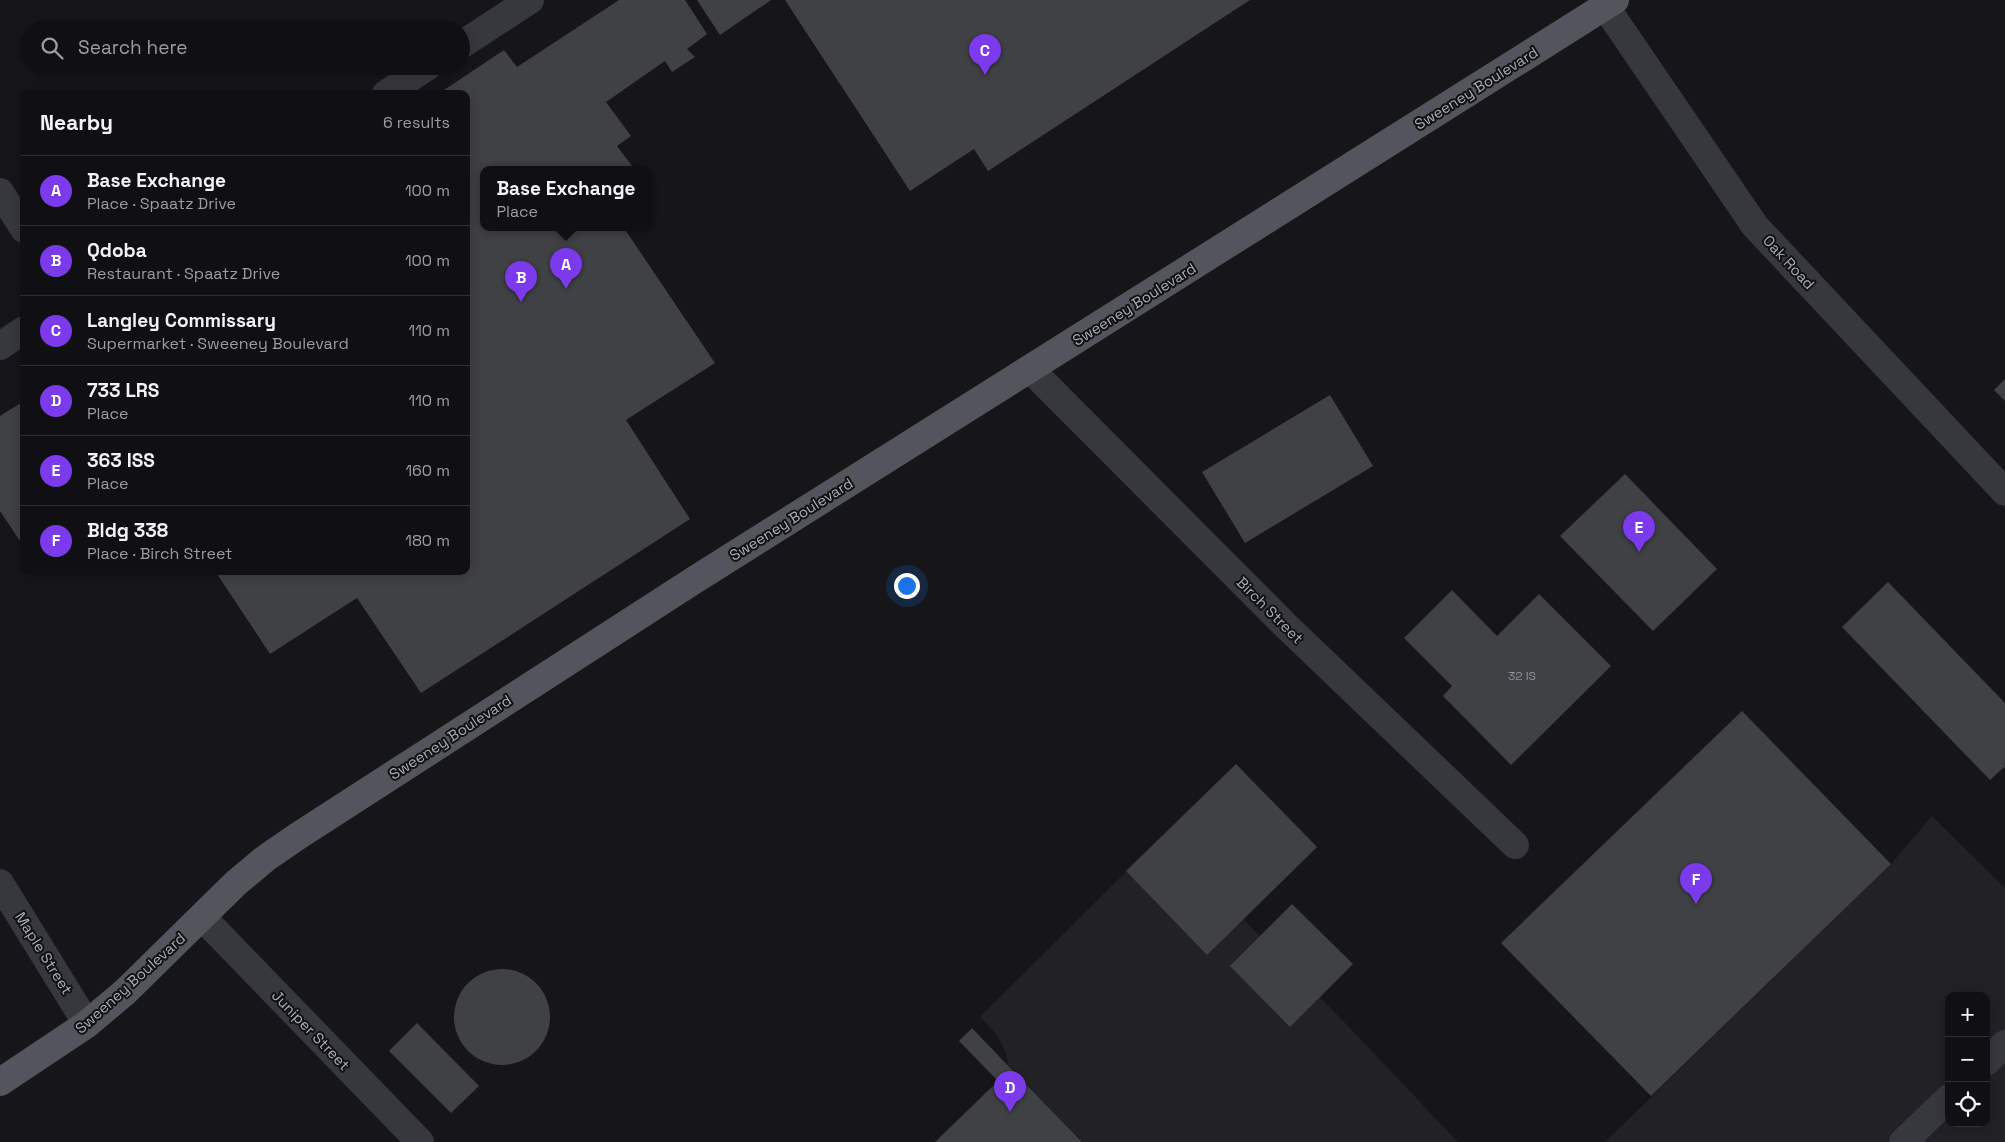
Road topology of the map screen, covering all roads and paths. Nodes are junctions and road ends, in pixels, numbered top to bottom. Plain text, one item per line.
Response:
1 (530, 0) edge
2 (1610, 3) edge
3 (470, 38) edge
4 (414, 75) edge
5 (392, 90) edge
6 (0, 192) edge
7 (20, 223) edge
8 (20, 333) edge
9 (0, 346) edge
10 (1030, 369) junction
11 (2005, 492) edge
12 (1515, 845) dead end
13 (0, 883) edge
14 (202, 917) junction
15 (88, 1024) junction
16 (2005, 1044) edge
17 (1990, 1058) edge
18 (0, 1082) edge
19 (1945, 1102) edge
20 (420, 1142) edge
21 (1903, 1142) edge

1 - 3 street
2 - 10 main road, Sweeney Boulevard
2 - 11 street, Oak Road
4 - 5 street
6 - 7 street
8 - 9 street
10 - 12 street, Birch Street
10 - 14 main road, Sweeney Boulevard
13 - 15 street, Maple Street
14 - 15 main road, Sweeney Boulevard
14 - 20 street, Juniper Street
15 - 18 main road, Sweeney Boulevard
16 - 17 street
19 - 21 street

